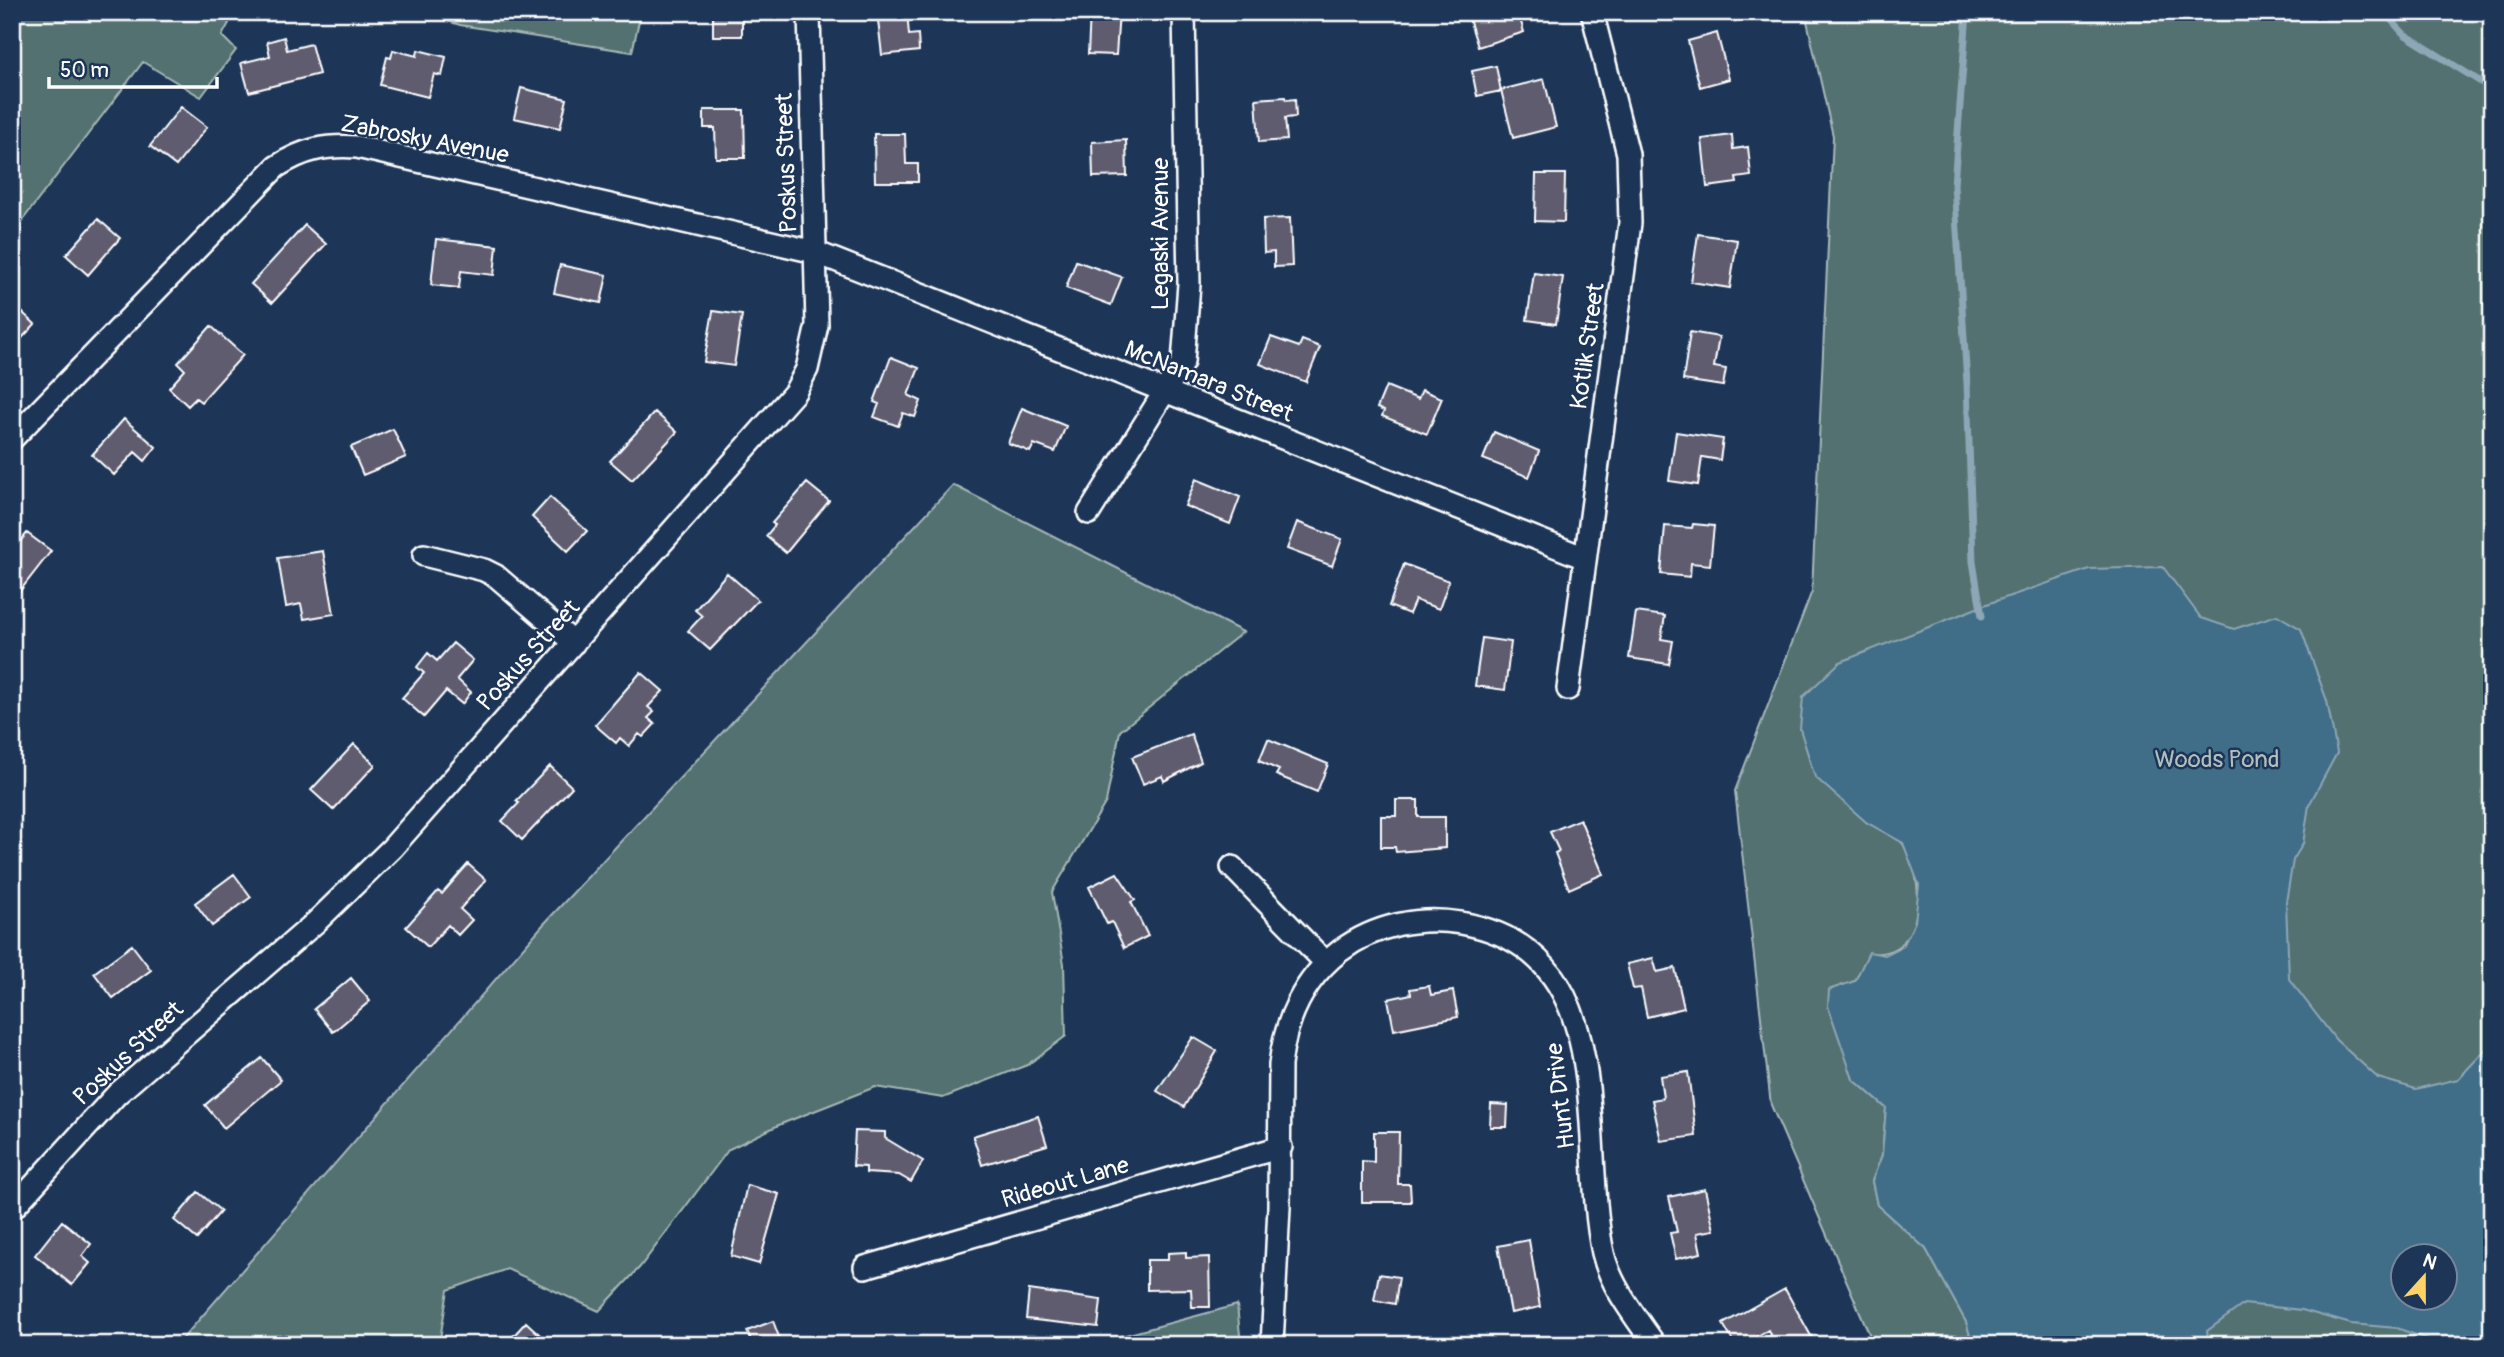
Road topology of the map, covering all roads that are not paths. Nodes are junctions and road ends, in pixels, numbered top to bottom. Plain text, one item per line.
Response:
1 (809, 12) edge
2 (1184, 12) edge
3 (1592, 12) edge
4 (815, 252) junction
5 (1165, 392) junction
6 (12, 439) edge
7 (1089, 513) dead end
8 (424, 555) dead end
9 (1585, 558) junction
10 (574, 643) junction
11 (1568, 689) dead end
12 (1233, 867) dead end
13 (1326, 963) junction
14 (1281, 1147) junction
15 (12, 1209) edge
16 (864, 1267) dead end
17 (1272, 1345) edge
18 (1655, 1345) edge

1 - 4 street, Poskus Street
2 - 5 street, Legaski Avenue
3 - 9 street, Kotlik Street
4 - 5 street, McNamara Street
4 - 6 street, Zabrosky Avenue
4 - 10 street, Poskus Street
5 - 7 street, Legaski Avenue
5 - 9 street, McNamara Street
8 - 10 street
9 - 11 street, Kotlik Street
10 - 15 street, Poskus Street
12 - 13 street
13 - 14 street, Hunt Drive
13 - 18 street, Hunt Drive
14 - 16 street, Rideout Lane
14 - 17 street, Hunt Drive

